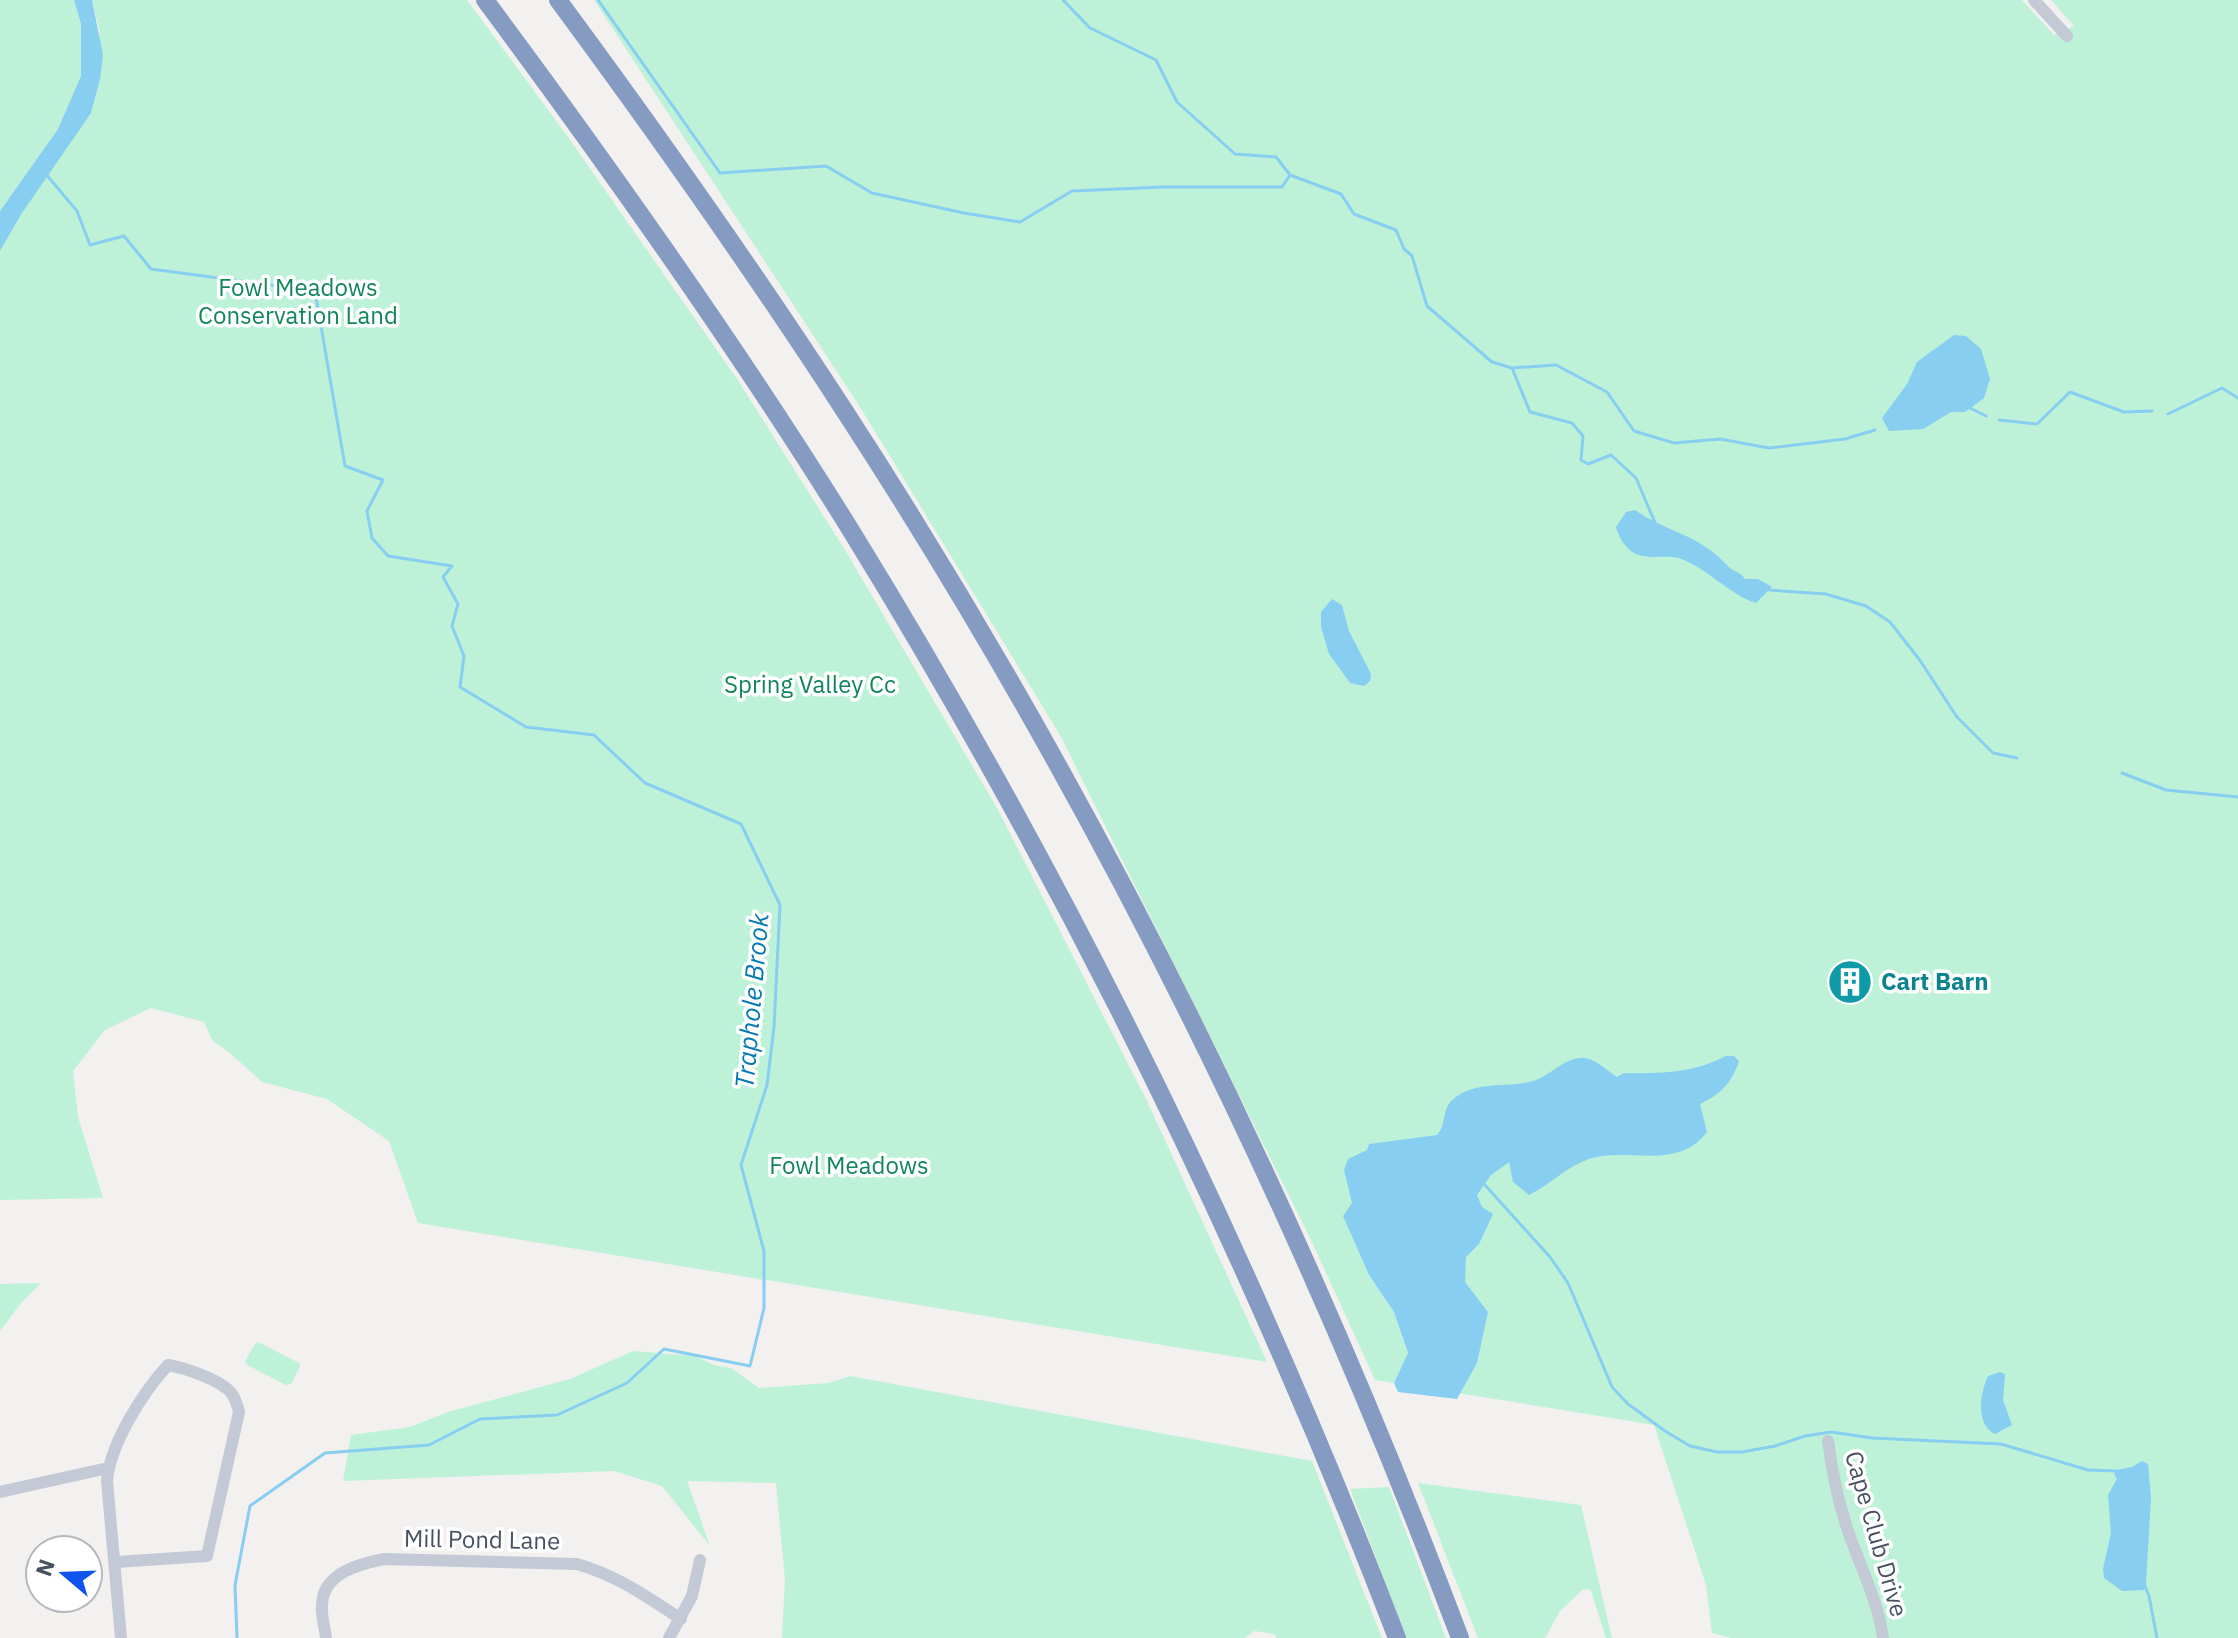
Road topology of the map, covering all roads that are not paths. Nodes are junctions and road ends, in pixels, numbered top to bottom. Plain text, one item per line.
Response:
1 (485, 0) edge
2 (558, 0) edge
3 (2034, 0) edge
4 (2067, 36) dead end
5 (1828, 1441) dead end
6 (108, 1468) junction
7 (0, 1492) edge
8 (700, 1560) dead end
9 (116, 1562) junction
10 (681, 1619) junction
11 (121, 1638) edge
12 (326, 1638) edge
13 (669, 1638) edge
14 (1397, 1638) edge
15 (1460, 1638) edge
16 (1883, 1638) edge

1 - 14 highway
2 - 15 highway
3 - 4 street
5 - 16 street, Cape Club Drive
6 - 7 street
6 - 9 street
6 - 9 street
8 - 10 street
9 - 11 street
10 - 12 street, Mill Pond Lane
10 - 13 street

